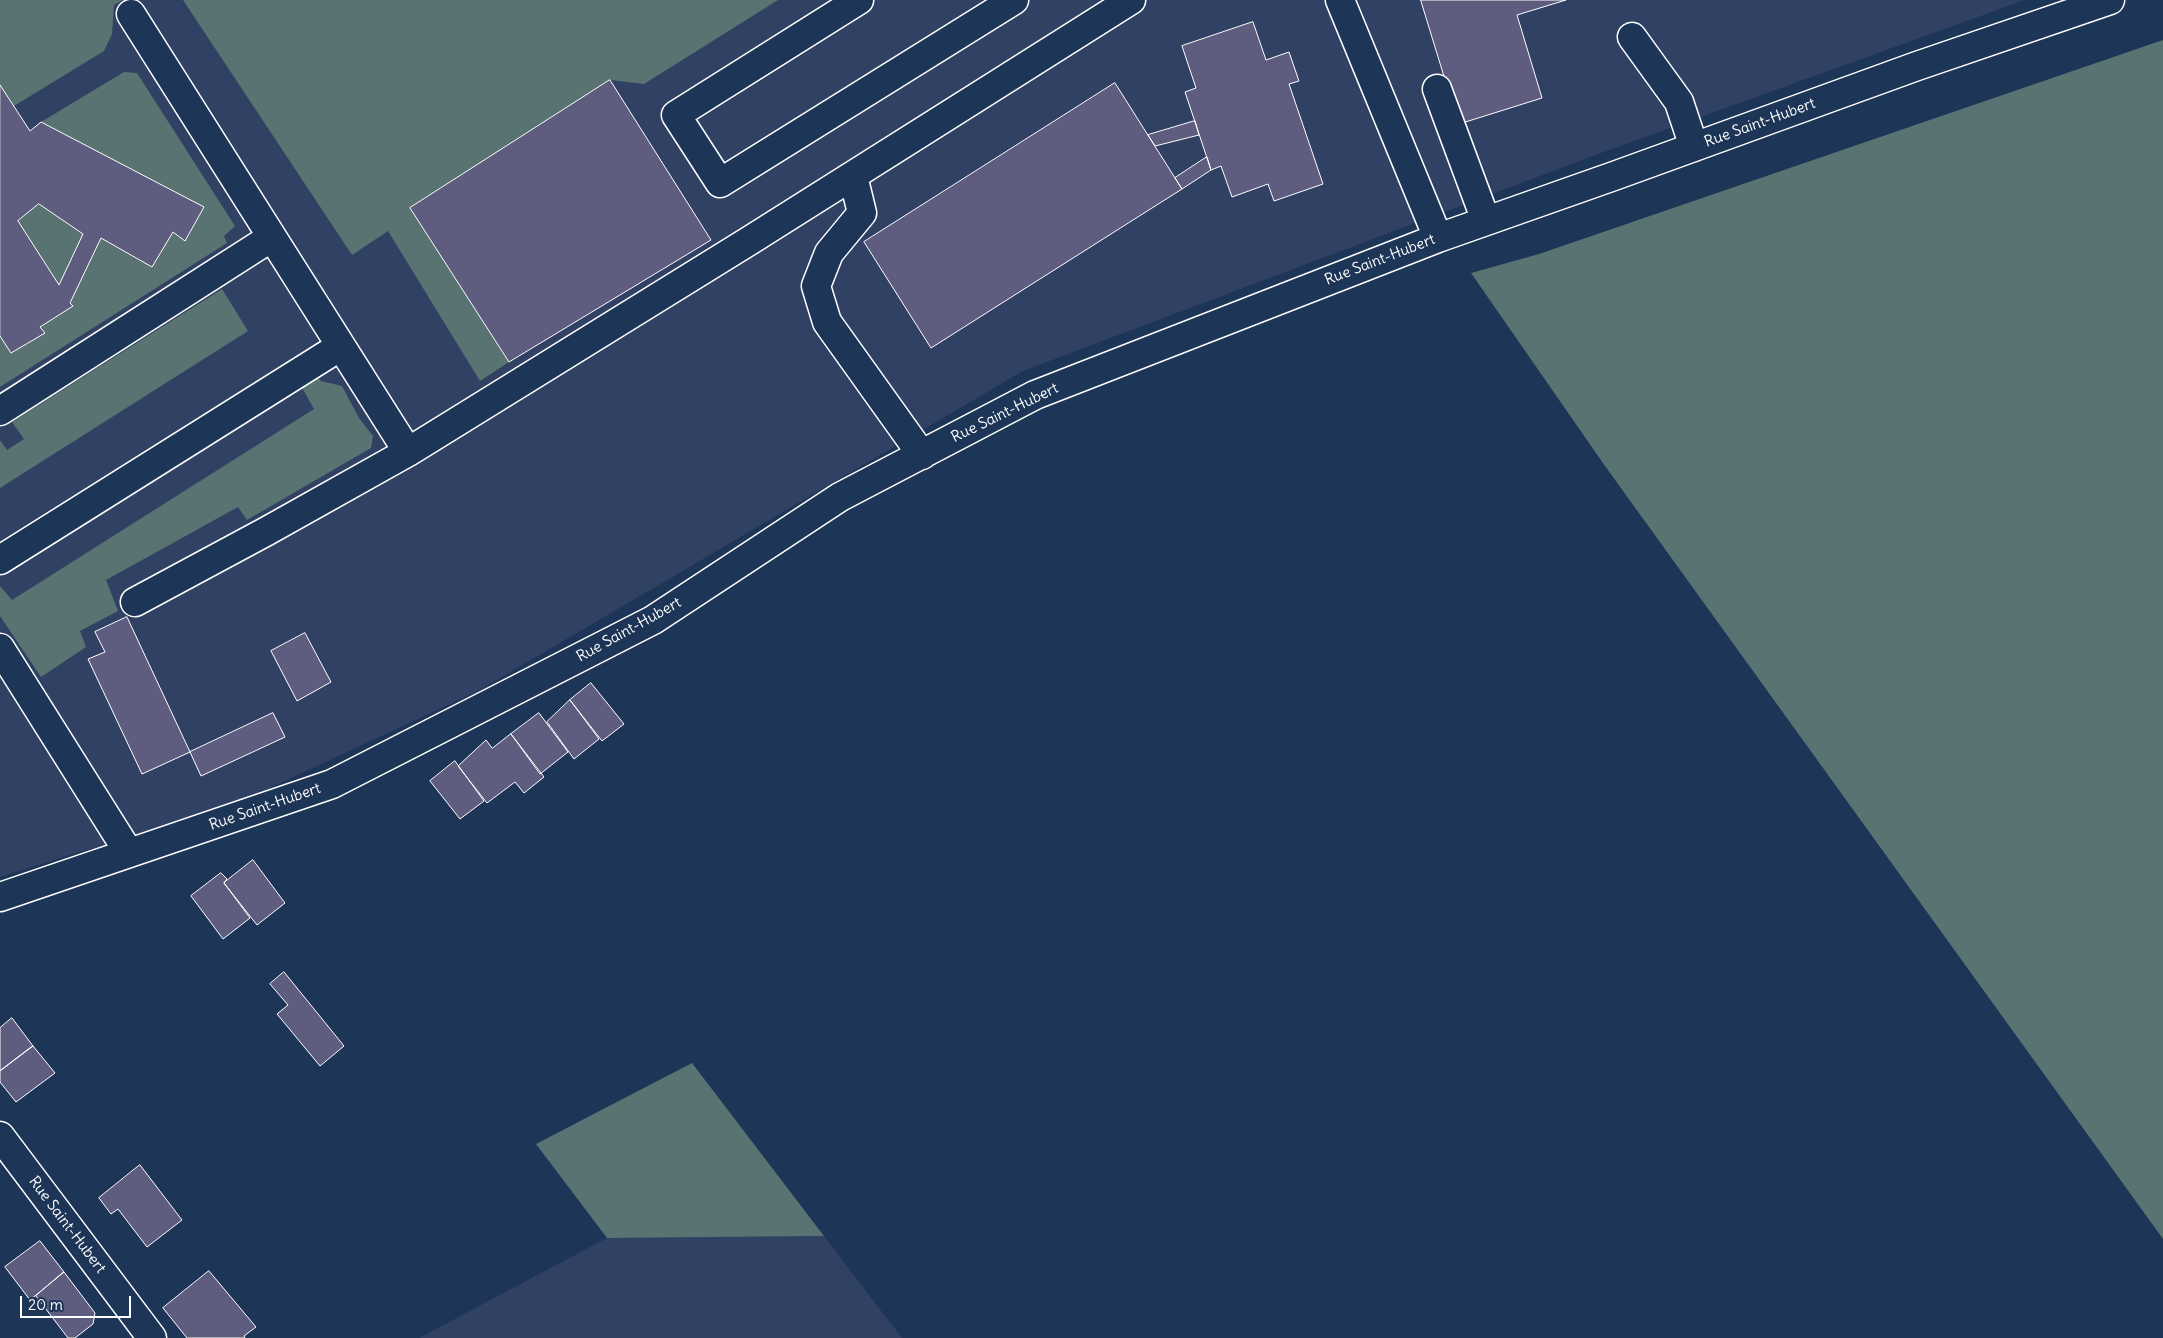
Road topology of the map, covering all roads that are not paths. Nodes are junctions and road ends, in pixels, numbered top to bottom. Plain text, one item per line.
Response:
1 (859, 0) edge
2 (1014, 0) edge
3 (1131, 0) edge
4 (1340, 0) edge
5 (2110, 0) edge
6 (131, 14) dead end
7 (1632, 37) dead end
8 (1437, 89) dead end
9 (1694, 147) junction
10 (853, 176) junction
11 (1486, 221) junction
12 (272, 238) junction
13 (1438, 238) junction
14 (341, 346) junction
15 (0, 410) edge
16 (408, 452) junction
17 (922, 454) junction
18 (0, 560) edge
19 (135, 602) dead end
20 (0, 648) edge
21 (129, 853) junction
22 (0, 897) edge
23 (0, 1136) edge
24 (152, 1338) edge

1 - 2 street
3 - 10 street
4 - 13 street
5 - 9 street, Rue Saint-Hubert
6 - 12 street
7 - 9 street
8 - 11 street
9 - 11 street, Rue Saint-Hubert
10 - 16 street
10 - 17 street
11 - 13 street, Rue Saint-Hubert
12 - 14 street
12 - 15 street
13 - 17 street, Rue Saint-Hubert
14 - 16 street
14 - 18 street
16 - 19 street
17 - 21 street, Rue Saint-Hubert
20 - 21 street
21 - 22 street, Rue Saint-Hubert
23 - 24 street, Rue Saint-Hubert

